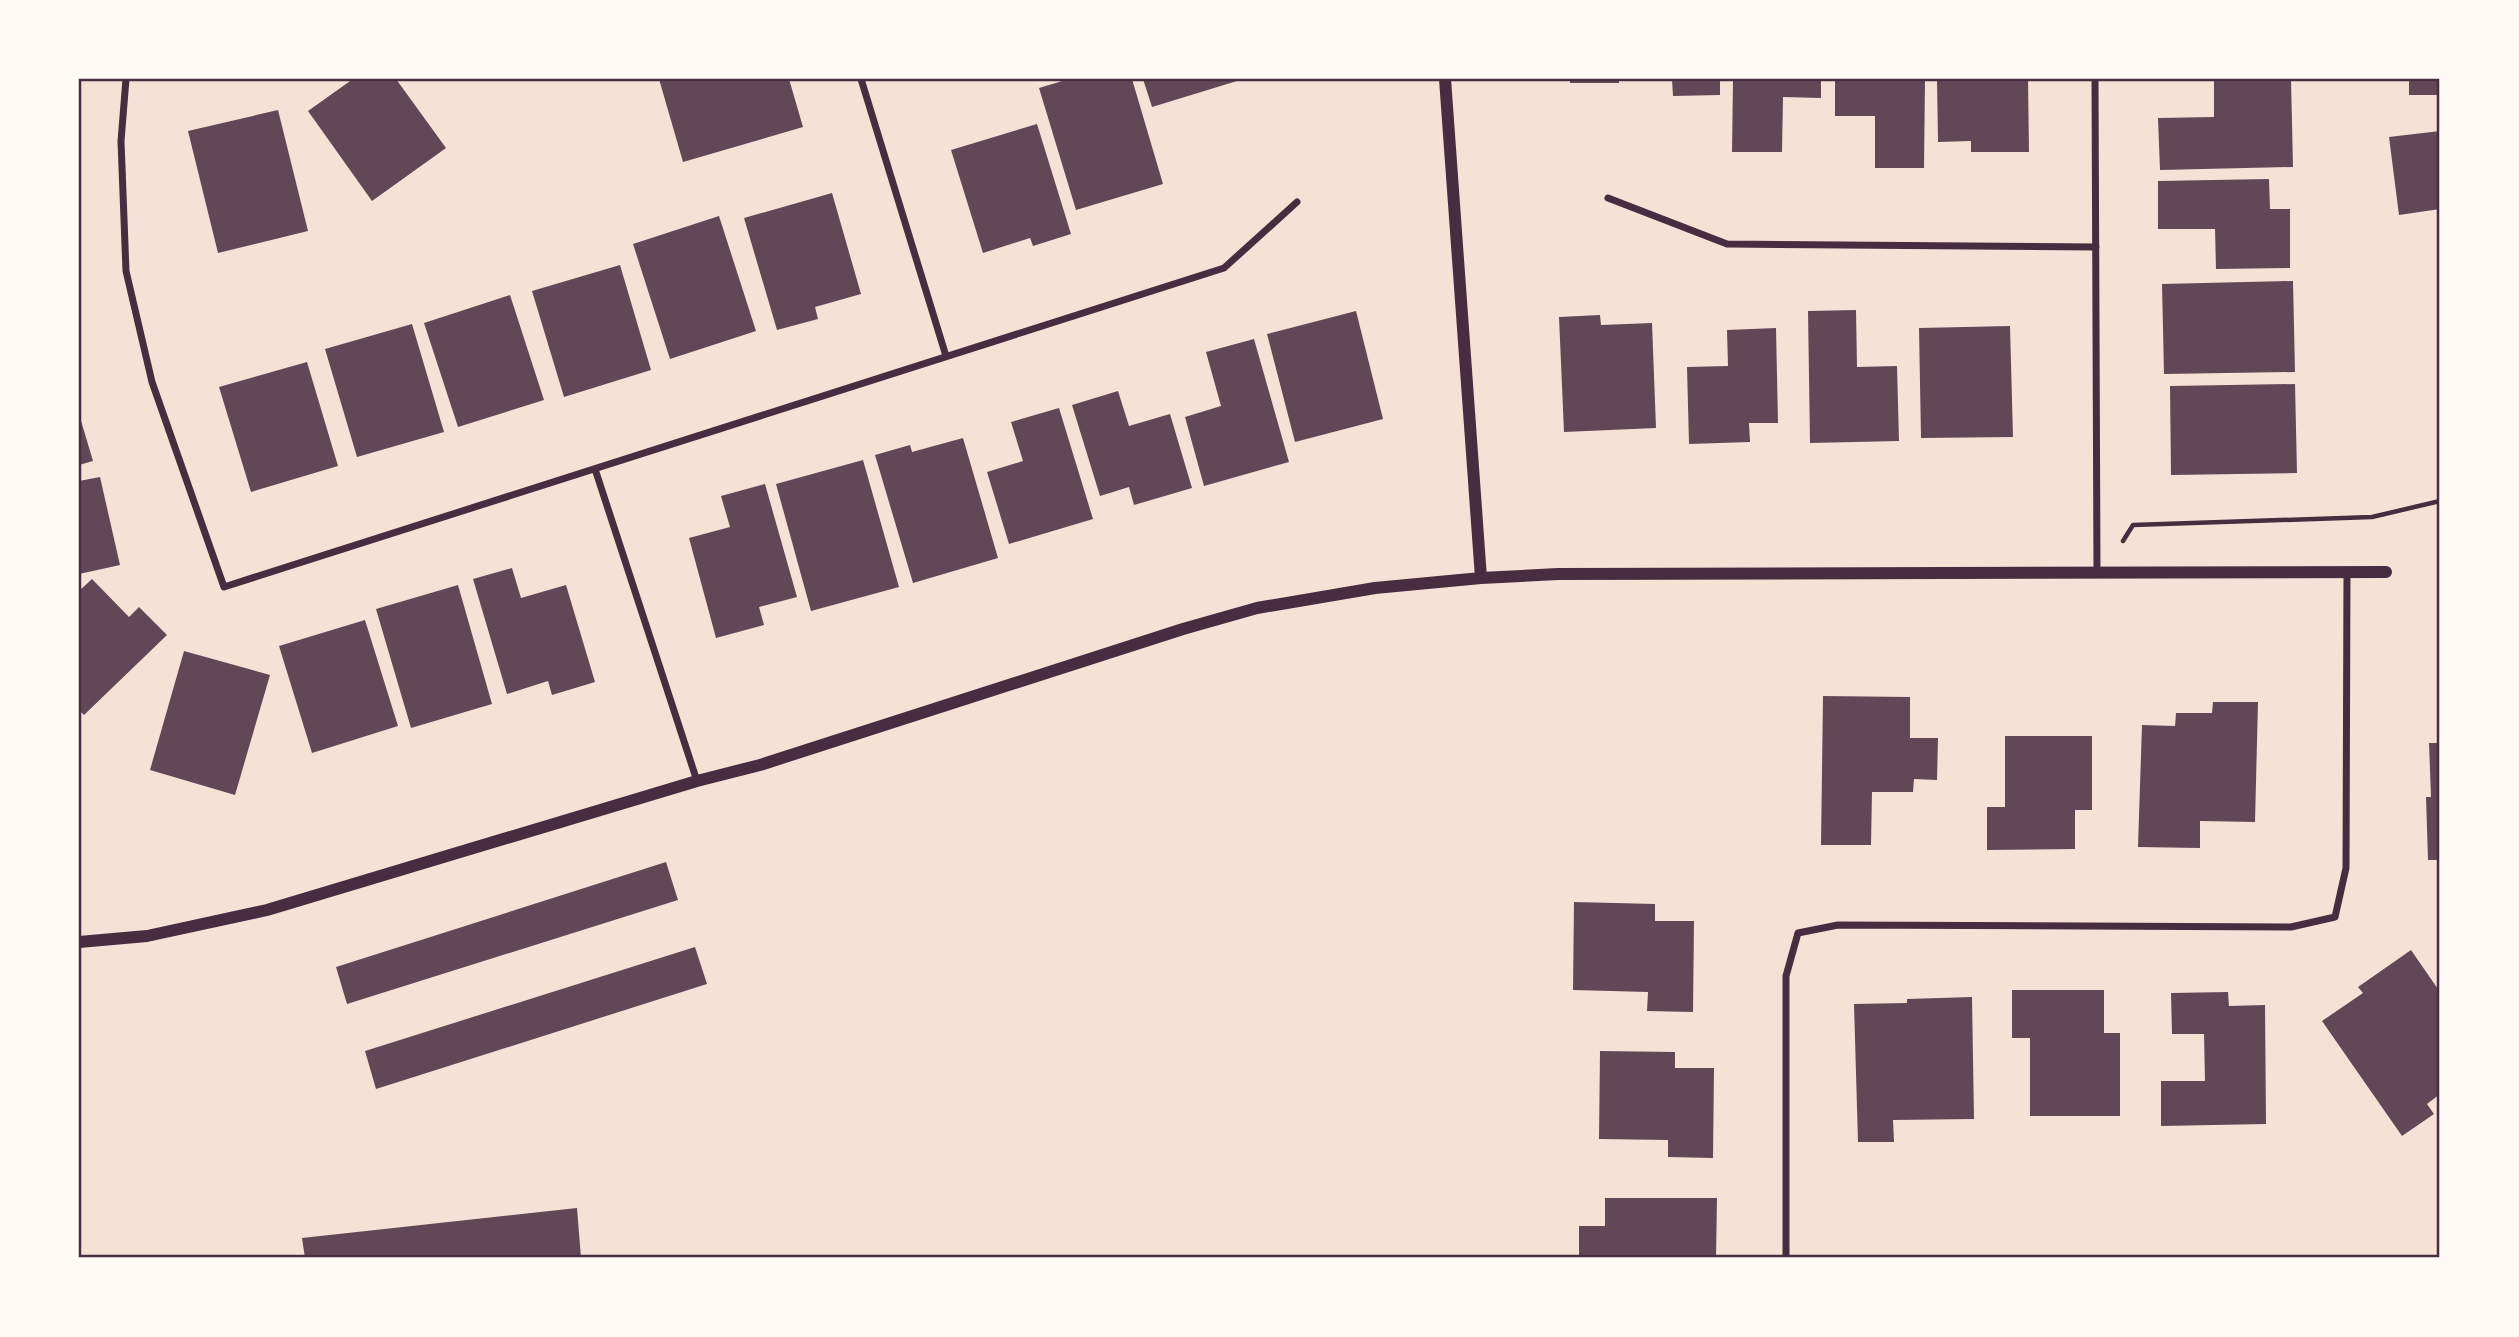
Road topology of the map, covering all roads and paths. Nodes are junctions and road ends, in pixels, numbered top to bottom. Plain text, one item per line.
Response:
1 (126, 79) edge
2 (861, 79) edge
3 (1445, 79) edge
4 (2095, 79) edge
5 (1608, 198) dead end
6 (1297, 202) dead end
7 (2096, 247) junction
8 (946, 356) junction
9 (595, 469) junction
10 (2440, 501) edge
11 (2347, 570) junction
12 (2100, 572) junction
13 (2386, 572) dead end
14 (1481, 578) junction
15 (697, 781) junction
16 (79, 942) edge
17 (1786, 1258) edge

1 - 9 street
2 - 8 street
3 - 14 street
4 - 7 street
5 - 7 street
6 - 8 street
7 - 12 street
8 - 9 street
9 - 15 street
10 - 12 path
11 - 12 street
11 - 13 street
11 - 17 street
12 - 14 street
14 - 15 street
15 - 16 street

